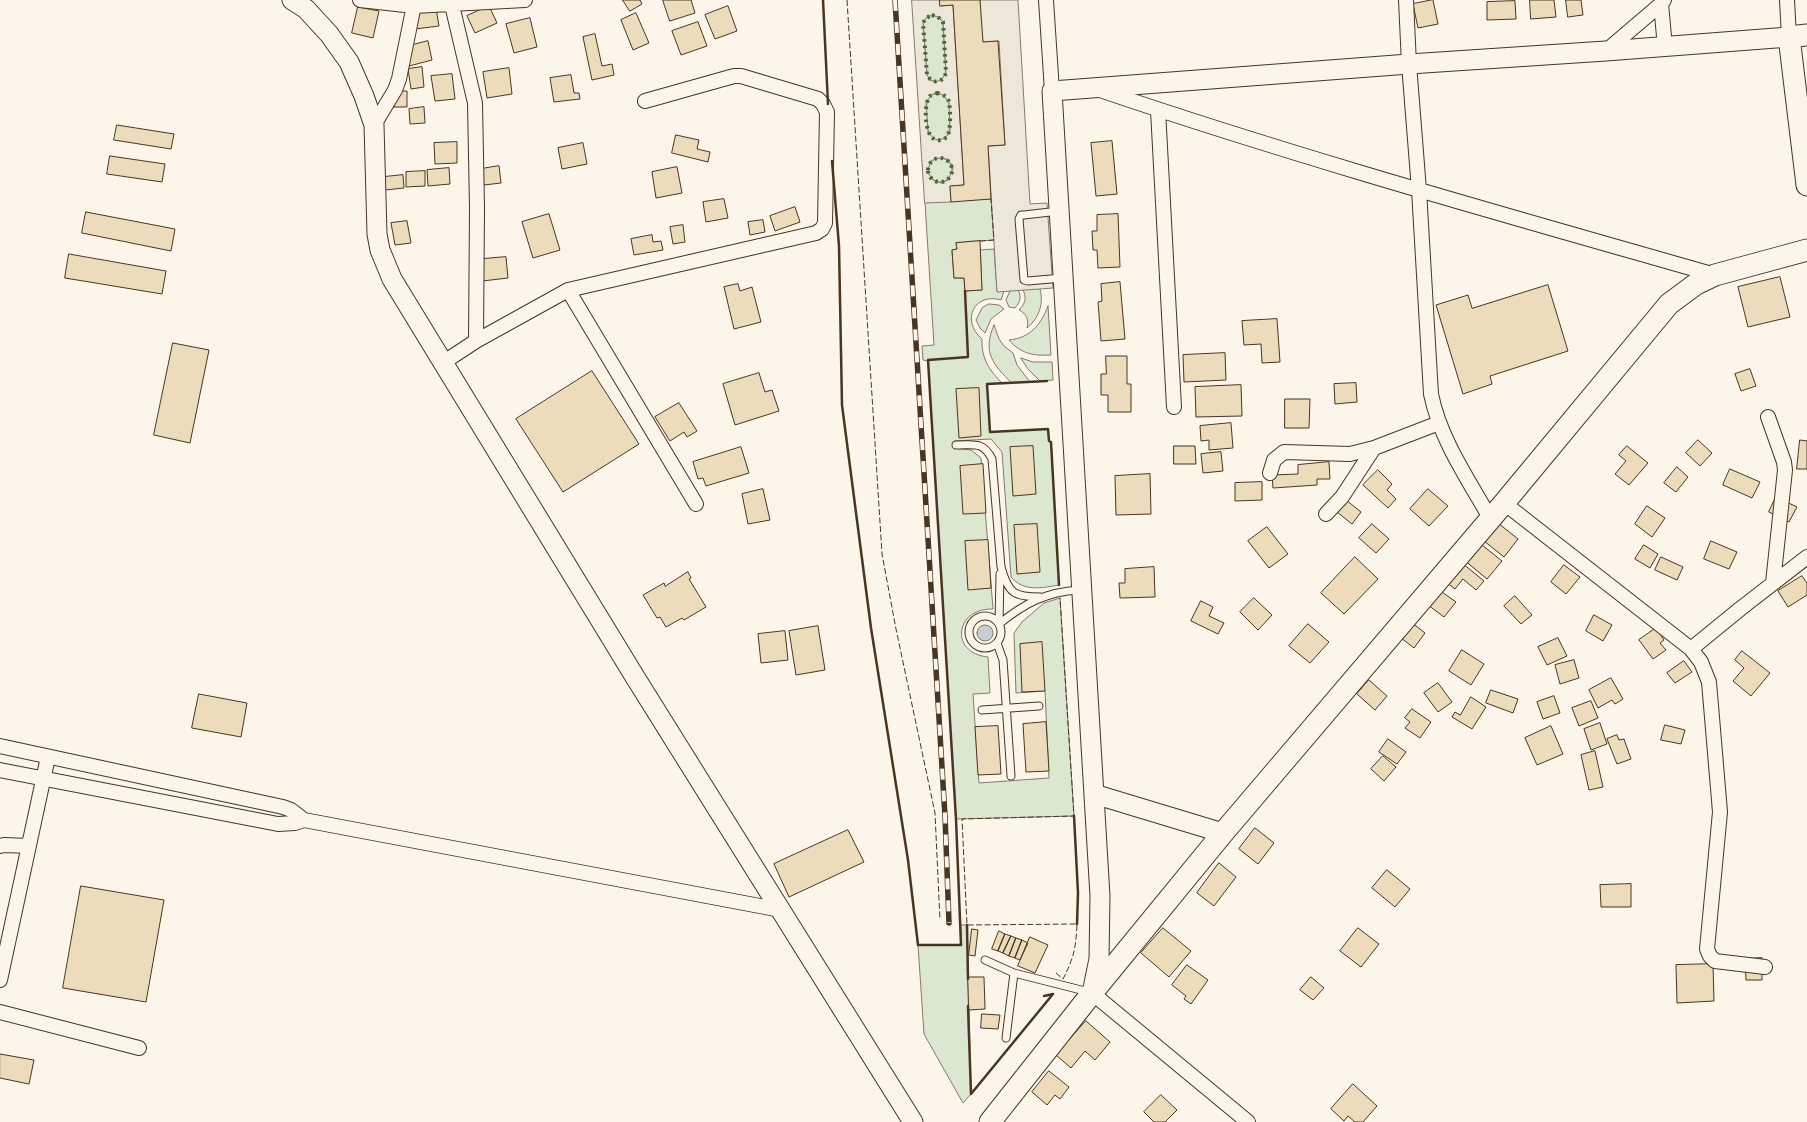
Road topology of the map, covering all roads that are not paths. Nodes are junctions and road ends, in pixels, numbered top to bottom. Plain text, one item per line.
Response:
1 (292, 0) edge
2 (360, 0) edge
3 (525, 0) edge
4 (1046, 0) edge
5 (1406, 0) edge
6 (1787, 0) edge
7 (1662, 2) edge
8 (414, 3) edge
9 (452, 5) junction
10 (1798, 36) edge
11 (1665, 47) junction
12 (1606, 51) junction
13 (1409, 64) junction
14 (1094, 88) junction
15 (1052, 92) junction
16 (645, 101) dead end
17 (1158, 110) junction
18 (374, 125) junction
19 (1807, 179) edge
20 (1419, 190) junction
21 (1059, 211) junction
22 (1807, 250) edge
23 (1715, 275) junction
24 (1063, 278) junction
25 (568, 290) junction
26 (476, 342) junction
27 (444, 362) junction
28 (1174, 407) dead end
29 (1768, 417) dead end
30 (1439, 423) junction
31 (956, 445) dead end
32 (1374, 448) junction
33 (1270, 473) dead end
34 (1504, 502) junction
35 (696, 504) dead end
36 (1326, 514) dead end
37 (1490, 518) junction
38 (1807, 557) edge
39 (1001, 567) junction
40 (1773, 582) junction
41 (1082, 589) junction
42 (1040, 597) junction
43 (999, 624) junction
44 (997, 643) junction
45 (1692, 649) junction
46 (1039, 706) dead end
47 (1008, 709) junction
48 (982, 710) dead end
49 (0, 746) edge
50 (48, 757) junction
51 (0, 770) edge
52 (1012, 776) dead end
53 (44, 778) junction
54 (1094, 794) junction
55 (304, 820) junction
56 (1223, 834) junction
57 (0, 846) edge
58 (29, 846) junction
59 (781, 910) junction
60 (985, 960) dead end
61 (1765, 967) dead end
62 (1014, 973) junction
63 (0, 980) edge
64 (1092, 993) junction
65 (0, 1012) edge
66 (1006, 1038) dead end
67 (139, 1048) dead end
68 (913, 1122) edge
69 (990, 1122) edge
70 (1248, 1122) edge

1 - 18 main road
2 - 8 street
3 - 9 street
4 - 15 street
5 - 13 street
6 - 10 street
7 - 11 street
7 - 12 street
8 - 9 street
8 - 18 street
9 - 26 street
10 - 11 main road
10 - 19 main road
11 - 12 main road
12 - 13 main road
13 - 14 main road
13 - 20 street
14 - 15 main road
14 - 17 street
15 - 21 main road
16 - 25 street
17 - 20 street
17 - 28 street
18 - 27 main road
20 - 23 street
20 - 30 street
21 - 24 main road
21 - 24 lane
22 - 23 main road
23 - 34 main road
24 - 41 main road
25 - 26 street
25 - 35 street
26 - 27 street
27 - 59 main road
29 - 40 street
30 - 32 street
30 - 37 street
31 - 39 lane
32 - 33 street
32 - 36 street
34 - 37 main road
34 - 45 street
37 - 56 main road
38 - 40 street
39 - 42 lane
39 - 43 lane
40 - 45 street
41 - 42 lane
41 - 54 main road
42 - 43 lane
43 - 44 lane
43 - 44 lane
44 - 47 lane
45 - 61 street
46 - 47 lane
47 - 48 lane
47 - 52 lane
49 - 50 street
50 - 53 street
50 - 55 street
51 - 53 street
53 - 55 street
53 - 58 street
54 - 56 main road
54 - 64 main road
55 - 59 street
56 - 64 main road
57 - 58 street
58 - 63 street
59 - 68 main road
60 - 62 lane
62 - 64 lane
62 - 66 lane
64 - 69 main road
64 - 70 street
65 - 67 street

